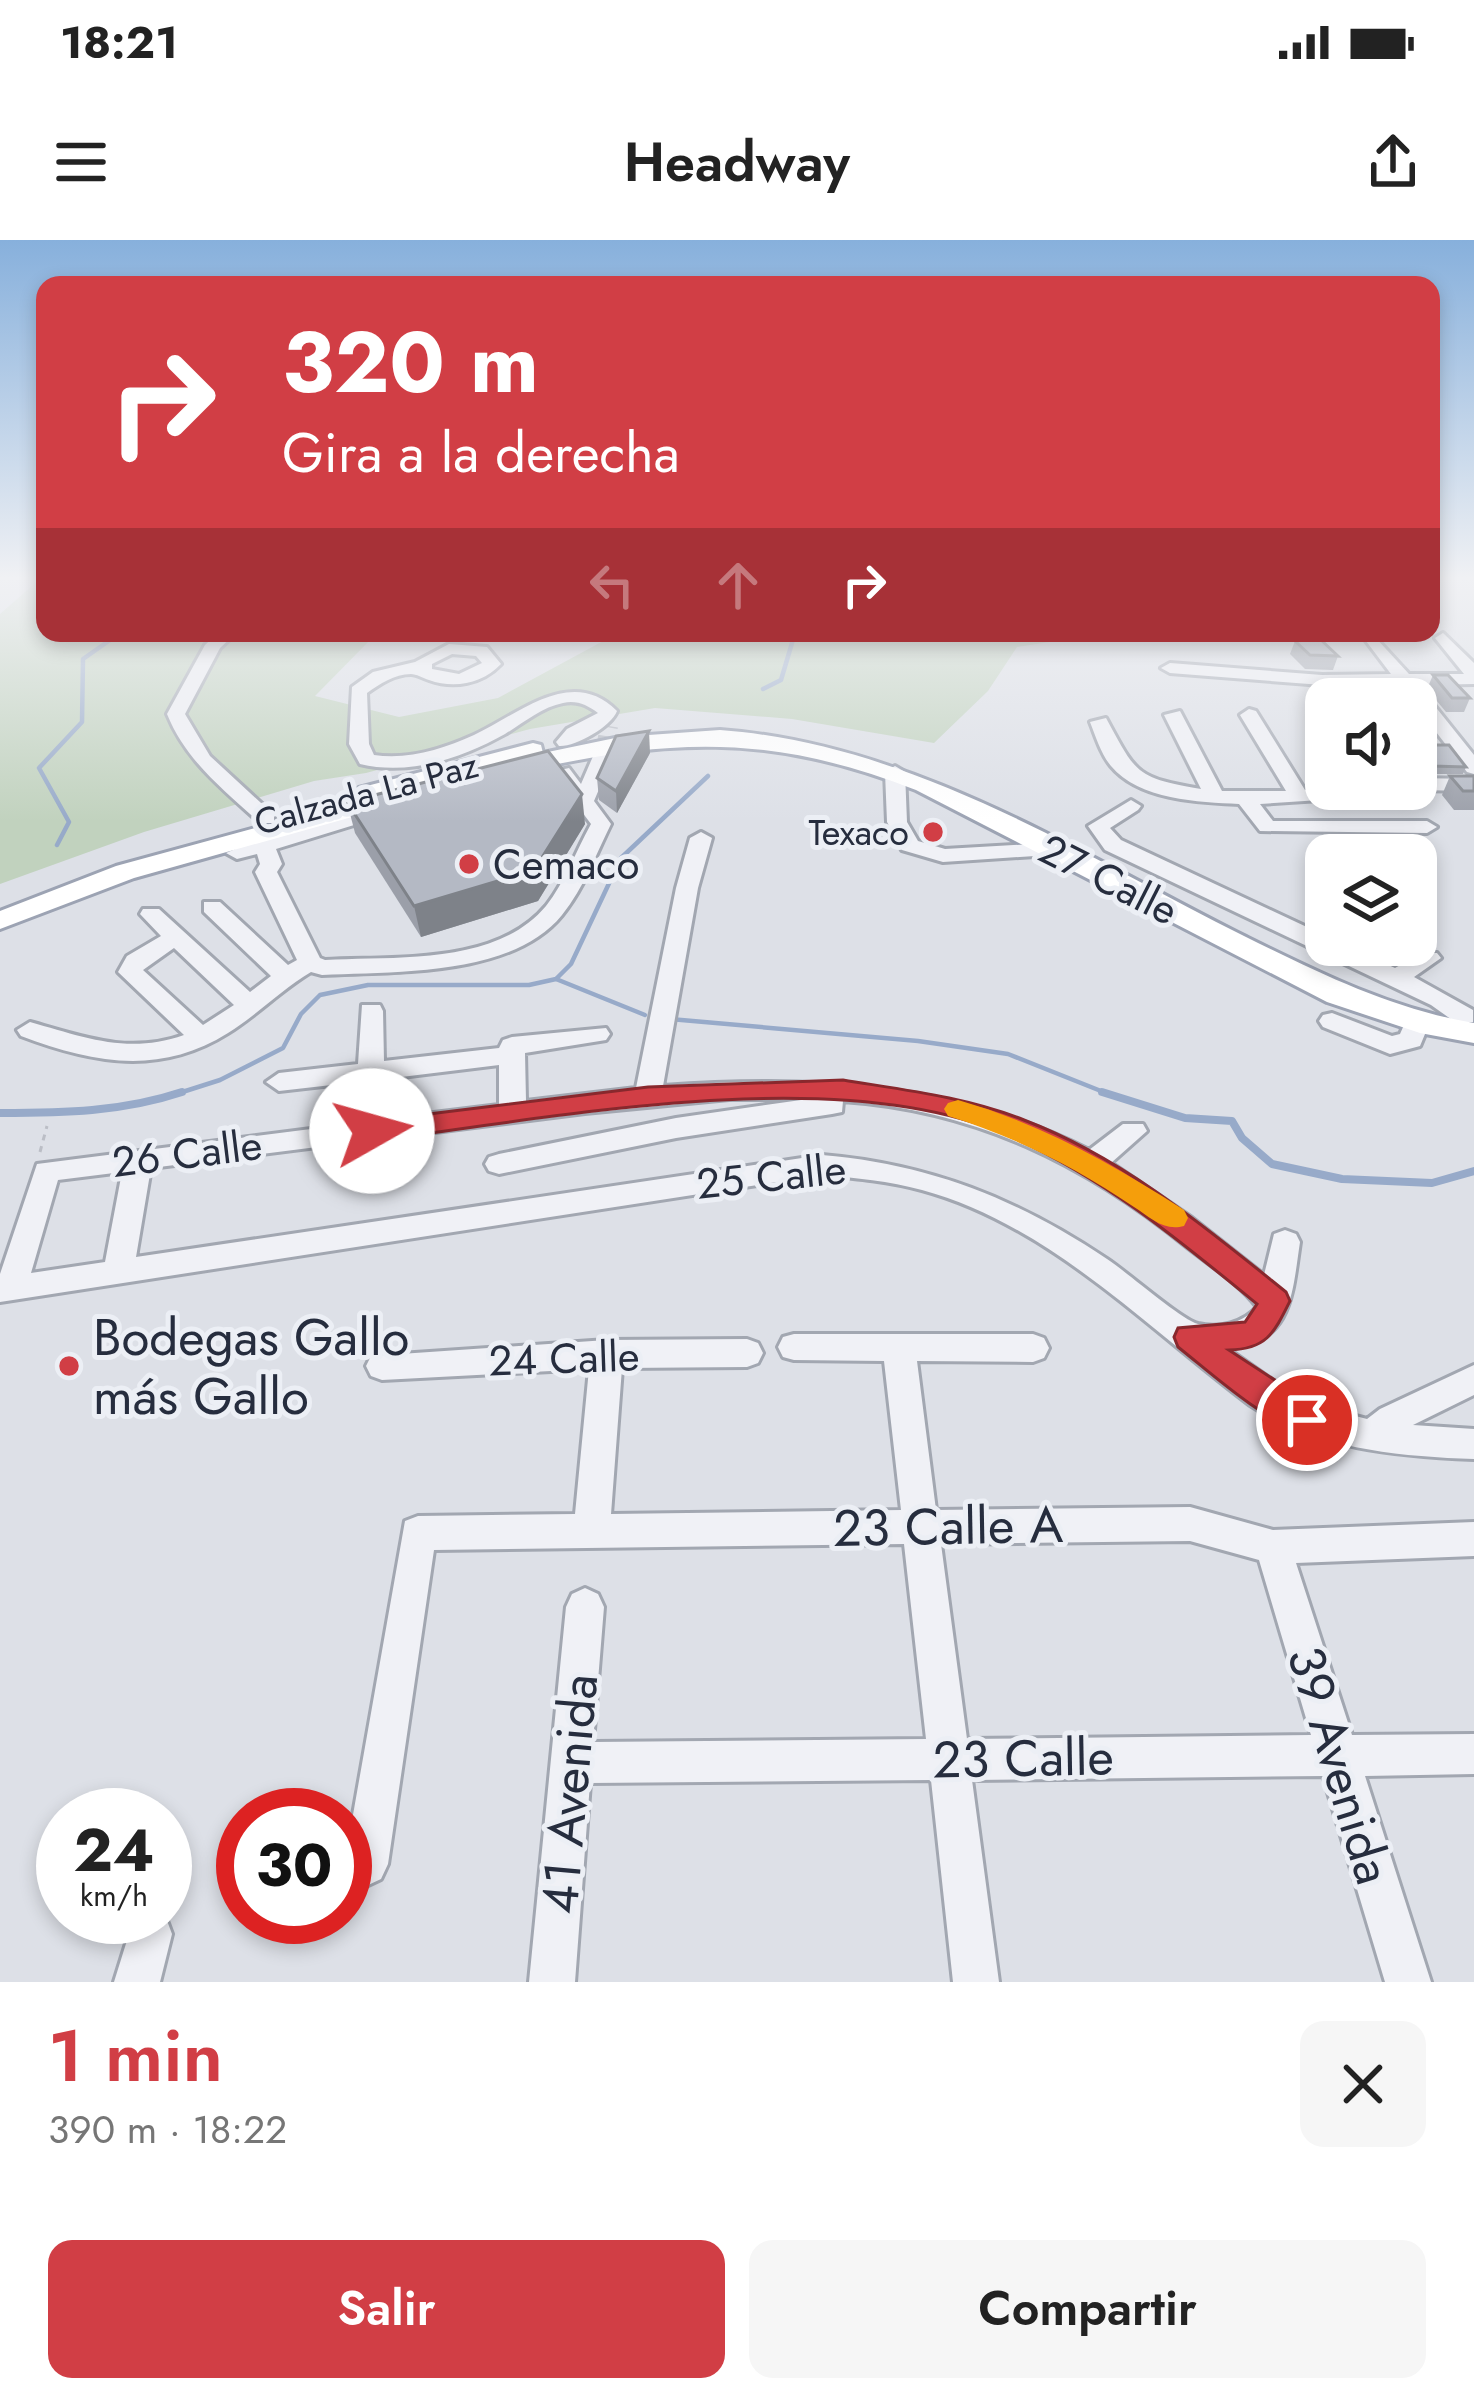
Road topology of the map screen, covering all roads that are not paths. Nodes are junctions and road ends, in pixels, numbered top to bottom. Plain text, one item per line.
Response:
1 (205, 659) edge
2 (427, 659) edge
3 (489, 659) edge
4 (422, 666) junction
5 (1170, 668) dead end
6 (1474, 676) edge
7 (1437, 678) edge
8 (1305, 679) edge
9 (1173, 715) dead end
10 (1249, 715) dead end
11 (1099, 722) dead end
12 (1437, 723) edge
13 (741, 733) junction
14 (604, 754) tunnel mouth
15 (558, 756) junction
16 (1474, 768) edge
17 (895, 772) junction
18 (1437, 784) edge
19 (1474, 784) edge
20 (1305, 794) edge
21 (450, 795) edge
22 (1298, 795) junction
23 (1244, 796) junction
24 (1215, 797) junction
25 (584, 801) junction
26 (407, 806) edge
27 (1131, 806) dead end
28 (1427, 826) dead end
29 (303, 828) junction
30 (263, 832) junction
31 (701, 838) dead end
32 (232, 847) junction
33 (1050, 849) junction
34 (1107, 852) junction
35 (266, 872) junction
36 (212, 907) dead end
37 (0, 908) edge
38 (152, 914) dead end
39 (0, 922) edge
40 (176, 937) junction
41 (310, 963) junction
42 (1416, 966) edge
43 (286, 977) junction
44 (1396, 978) junction
45 (249, 1005) junction
46 (370, 1010) dead end
47 (1332, 1021) dead end
48 (1417, 1022) junction
49 (1471, 1022) edge
50 (30, 1030) dead end
51 (597, 1034) dead end
52 (201, 1037) junction
53 (511, 1055) junction
54 (368, 1072) junction
55 (279, 1082) dead end
56 (877, 1093) junction
57 (648, 1096) junction
58 (513, 1113) junction
59 (372, 1131) junction
60 (1133, 1131) dead end
61 (139, 1160) junction
62 (1090, 1163) junction
63 (500, 1164) dead end
64 (1285, 1242) dead end
65 (118, 1271) junction
66 (6, 1289) edge
67 (1275, 1301) junction
68 (1190, 1337) junction
69 (794, 1347) dead end
70 (1033, 1348) dead end
71 (899, 1350) junction
72 (747, 1352) dead end
73 (607, 1354) junction
74 (382, 1366) dead end
75 (1474, 1379) edge
76 (1372, 1435) junction
77 (1474, 1444) edge
78 (920, 1527) junction
79 (592, 1530) junction
80 (1474, 1539) edge
81 (1273, 1547) junction
82 (585, 1606) dead end
83 (1474, 1754) edge
84 (1337, 1755) junction
85 (949, 1759) junction
86 (572, 1763) junction
87 (372, 1826) edge
88 (147, 1944) edge
89 (137, 1982) edge
90 (552, 1982) edge
91 (976, 1982) edge
92 (1408, 1982) edge

1 - 30 street
2 - 4 street
3 - 4 street
4 - 15 street
5 - 8 street
6 - 7 street
9 - 24 street
10 - 22 street
11 - 24 street
12 - 16 street
13 - 15 main road, Calzada La Paz
13 - 17 main road, 27 Calle
13 - 34 main road, 27 Calle
14 - 25 street
15 - 21 street
15 - 25 street
15 - 29 main road, Calzada La Paz
15 - 30 main road, Calzada La Paz
17 - 33 main road, 27 Calle
17 - 33 street
18 - 19 street
20 - 22 street
22 - 23 street
23 - 24 street
23 - 28 street
25 - 41 street
26 - 29 street
27 - 34 street
29 - 30 main road, Calzada La Paz
30 - 32 main road, Calzada La Paz
30 - 35 street
30 - 37 main road, Calzada La Paz
31 - 57 street
32 - 35 street
32 - 39 main road, Calzada La Paz
33 - 48 main road, 27 Calle
34 - 44 street
34 - 49 main road, 27 Calle
35 - 41 street
36 - 43 street
38 - 40 street
40 - 45 street
40 - 52 street
41 - 43 street
42 - 44 street
43 - 45 street
44 - 49 street
45 - 52 street
46 - 54 street
47 - 48 street
48 - 49 main road, 27 Calle
50 - 52 street
51 - 53 street
53 - 54 street
53 - 58 street
54 - 55 street
54 - 59 street
56 - 57 street, 26 Calle
56 - 62 street, 26 Calle
56 - 63 street
57 - 58 street, 26 Calle
58 - 59 street, 26 Calle
59 - 61 street, 26 Calle
60 - 62 street
61 - 65 street
61 - 66 street, 26 Calle
62 - 67 street, 26 Calle
64 - 67 street
65 - 66 street, 25 Calle
65 - 68 street, 25 Calle
67 - 68 street
68 - 76 street, 25 Calle
69 - 71 street
70 - 71 street
71 - 78 street
72 - 73 street, 24 Calle
73 - 74 street, 24 Calle
73 - 79 street
75 - 76 street
76 - 77 street, 25 Calle
78 - 79 street, 23 Calle A
78 - 81 street, 23 Calle A
78 - 85 street
79 - 87 street, 23 Calle A
80 - 81 street, 23 Calle A
81 - 84 street, 39 Avenida
82 - 86 street, 41 Avenida
83 - 84 street, 23 Calle
84 - 85 street, 23 Calle
84 - 92 street, 39 Avenida
85 - 86 street, 23 Calle
85 - 91 street
86 - 90 street, 41 Avenida
88 - 89 street

